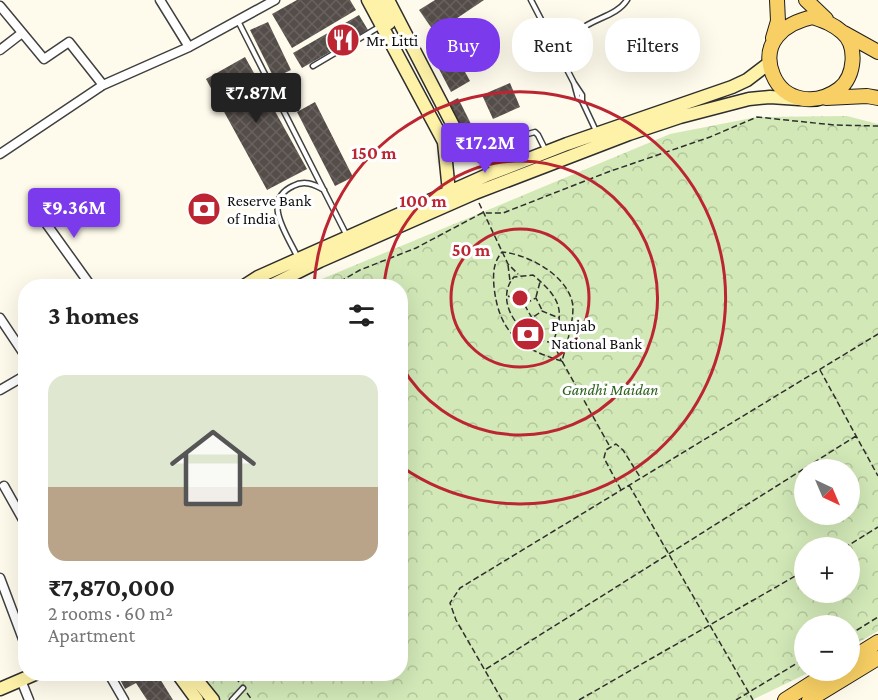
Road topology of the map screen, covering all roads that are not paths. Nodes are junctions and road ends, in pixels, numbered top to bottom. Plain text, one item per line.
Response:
1 (160, 0) edge
2 (275, 0) edge
3 (368, 0) edge
4 (378, 0) edge
5 (388, 0) edge
6 (531, 0) edge
7 (627, 0) edge
8 (777, 0) edge
9 (808, 1) edge
10 (0, 6) edge
11 (540, 18) edge
12 (237, 21) junction
13 (593, 23) edge
14 (830, 23) junction
15 (388, 28) junction
16 (22, 33) junction
17 (844, 33) junction
18 (405, 35) junction
19 (771, 45) junction
20 (189, 47) junction
21 (0, 50) edge
22 (878, 52) edge
23 (768, 64) junction
24 (314, 66) dead end
25 (568, 72) edge
26 (103, 85) junction
27 (878, 98) edge
28 (820, 99) junction
29 (801, 100) junction
30 (598, 134) junction
31 (546, 152) junction
32 (0, 154) edge
33 (508, 167) junction
34 (324, 190) junction
35 (449, 192) junction
36 (475, 194) junction
37 (35, 208) dead end
38 (351, 242) junction
39 (299, 259) junction
40 (86, 279) edge
41 (255, 279) edge
42 (283, 279) edge
43 (0, 318) edge
44 (18, 345) edge
45 (18, 380) edge
46 (0, 390) edge
47 (4, 486) dead end
48 (18, 511) edge
49 (0, 578) edge
50 (3, 593) edge
51 (18, 628) edge
52 (878, 642) edge
53 (860, 653) edge
54 (878, 658) edge
55 (19, 681) edge
56 (21, 681) edge
57 (113, 681) edge
58 (183, 681) edge
59 (198, 681) edge
60 (815, 681) edge
61 (243, 688) dead end
62 (0, 689) edge
63 (29, 700) edge
64 (124, 700) edge
65 (197, 700) edge
66 (213, 700) edge
67 (232, 700) edge
68 (786, 700) edge
69 (809, 700) edge

1 - 20 street
2 - 12 street
3 - 15 main road
4 - 15 main road
5 - 18 main road
6 - 11 lane
7 - 13 lane
8 - 19 main road
9 - 14 main road
10 - 16 street
12 - 20 street
12 - 34 lane
14 - 17 main road
14 - 19 main road
15 - 18 main road
15 - 24 lane
15 - 35 main road
16 - 21 street
16 - 26 street
17 - 22 main road
17 - 28 main road
18 - 33 main road
19 - 23 main road
20 - 26 street
23 - 29 main road
23 - 30 main road
25 - 30 lane
26 - 32 street
27 - 28 main road
28 - 29 main road
29 - 36 main road
30 - 31 main road
31 - 33 main road
31 - 33 lane
33 - 35 main road
34 - 38 lane
34 - 39 lane
35 - 36 main road
35 - 38 main road
36 - 38 main road
37 - 40 street
38 - 39 main road
38 - 42 main road
39 - 41 main road
43 - 44 street
45 - 46 street
47 - 48 street
49 - 50 street
50 - 51 street
52 - 53 main road
54 - 69 main road
55 - 62 main road
56 - 63 street
57 - 64 street
58 - 65 main road
59 - 66 main road
60 - 68 main road
61 - 67 lane

